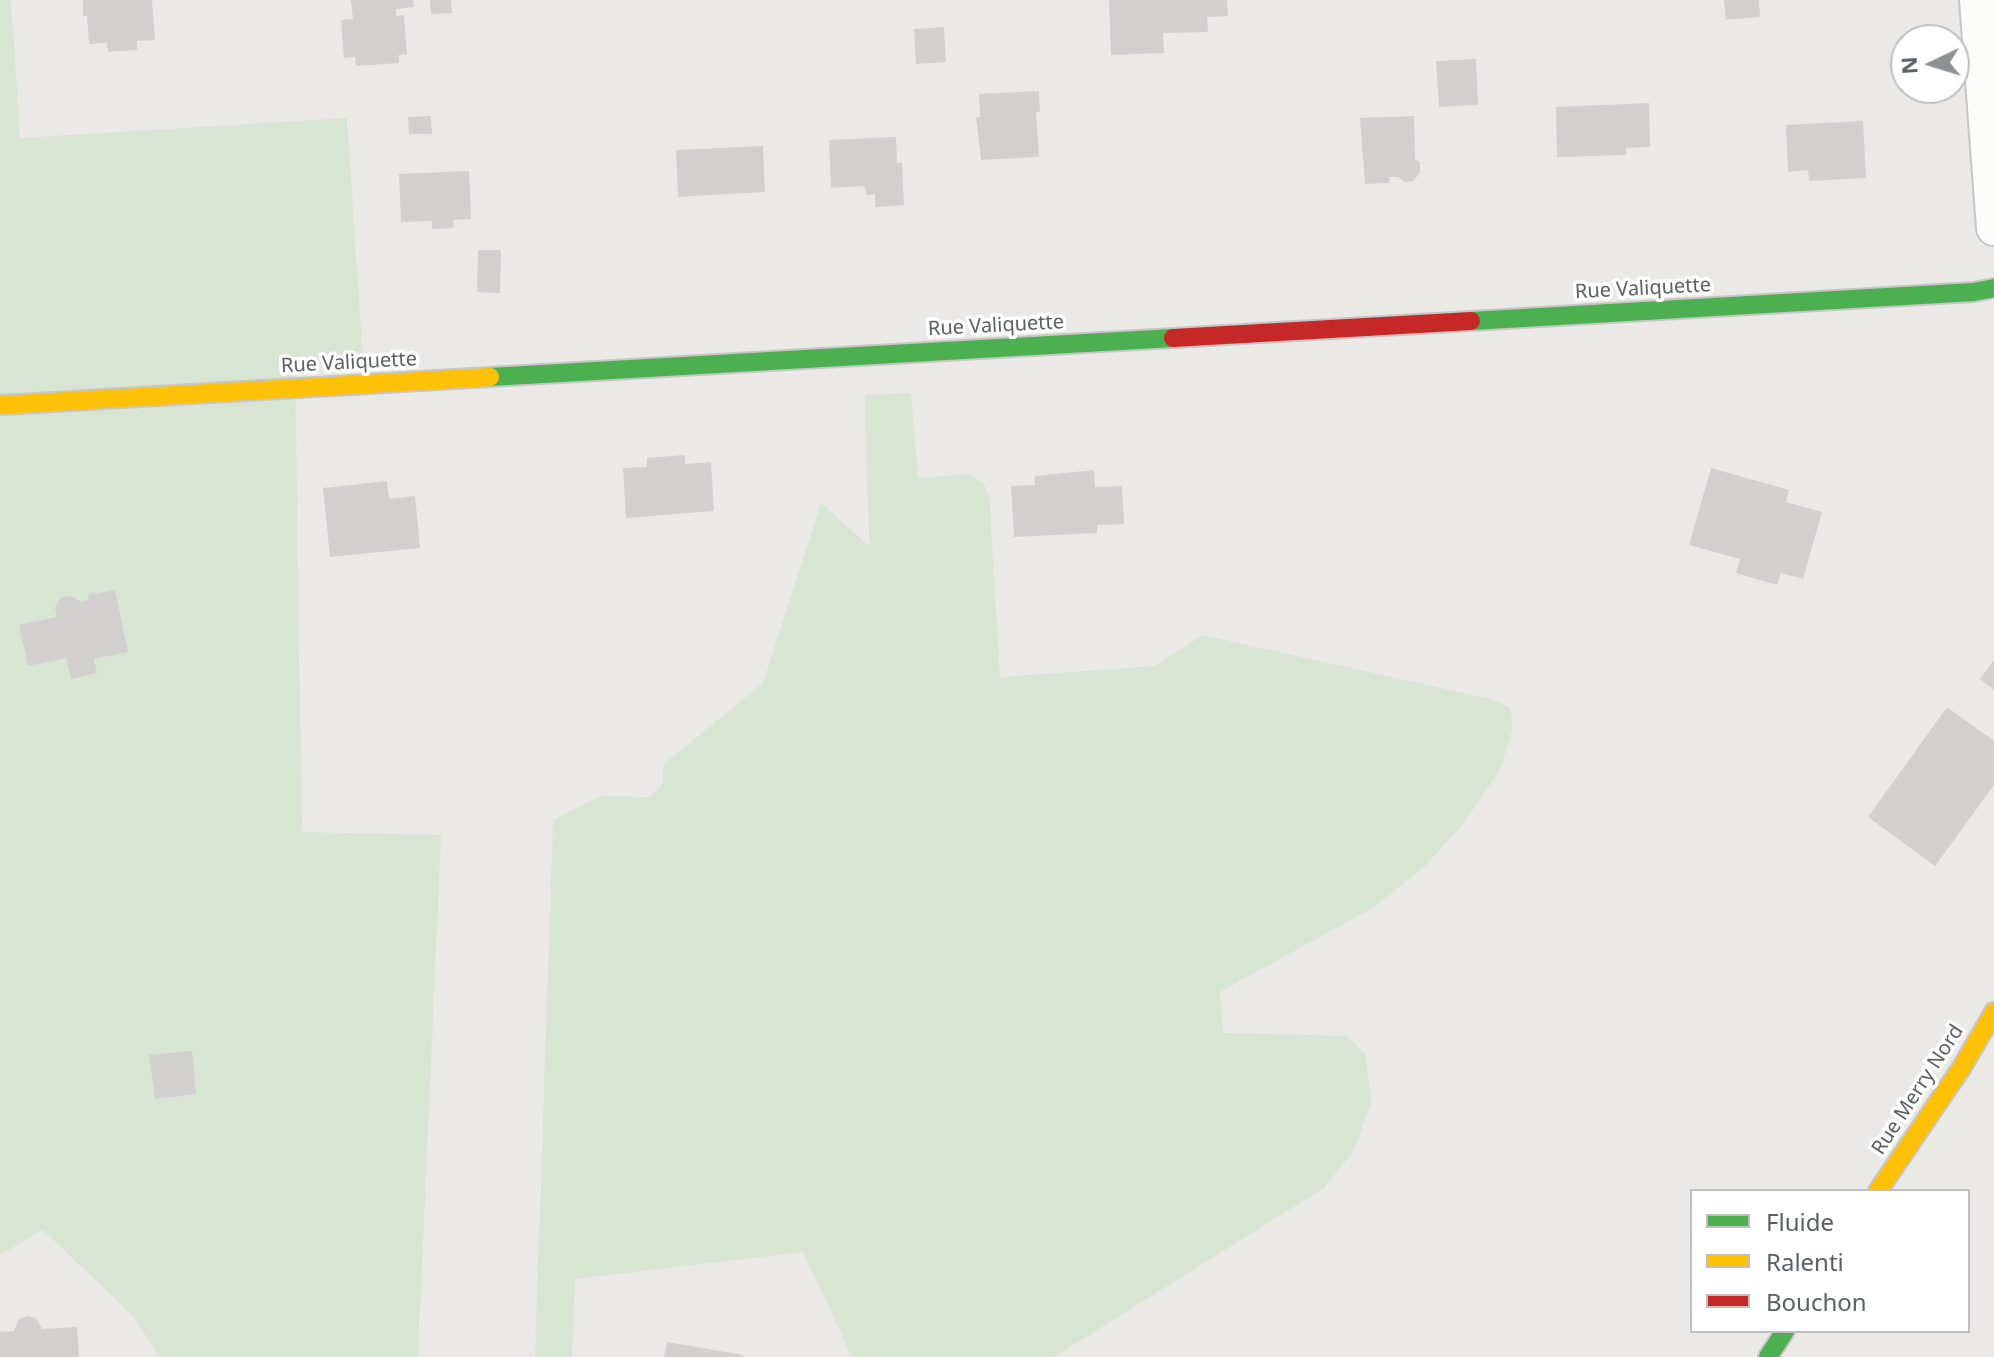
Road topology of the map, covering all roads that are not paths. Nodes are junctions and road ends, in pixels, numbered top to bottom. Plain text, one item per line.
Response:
1 (1977, 0) edge
2 (1994, 228) edge
3 (1994, 288) edge
4 (0, 405) edge
5 (1994, 1012) edge
6 (1879, 1189) edge
7 (1784, 1333) edge
8 (1768, 1357) edge

1 - 2 street
3 - 4 street, Rue Valiquette
5 - 6 street, Rue Merry Nord
7 - 8 street

